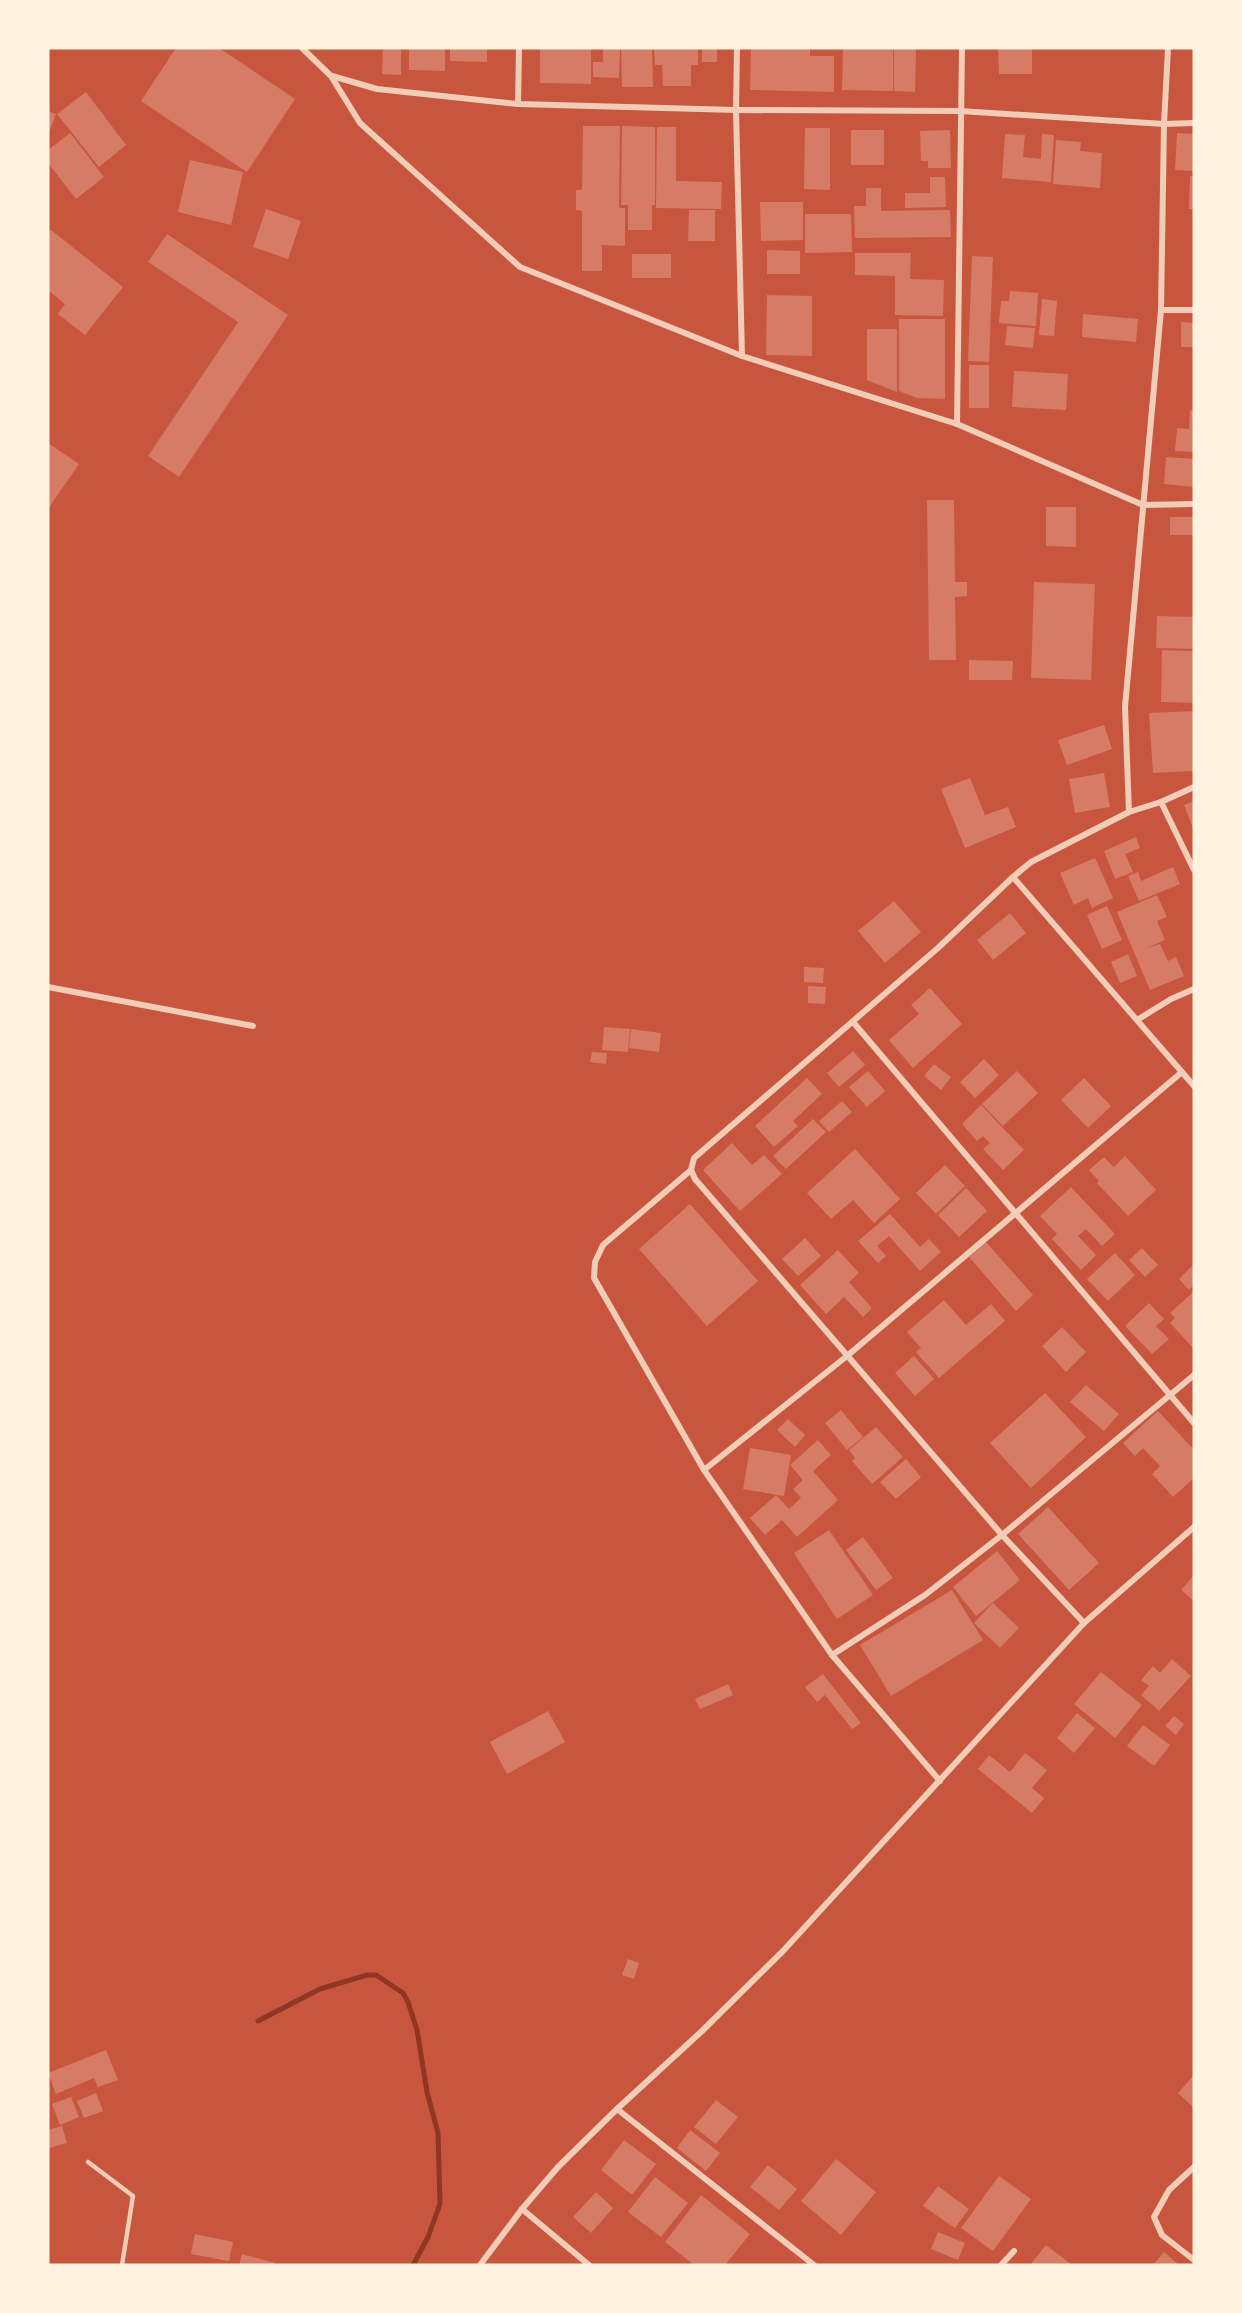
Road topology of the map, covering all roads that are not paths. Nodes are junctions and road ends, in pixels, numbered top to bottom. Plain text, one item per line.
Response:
1 (302, 48) edge
2 (519, 48) edge
3 (737, 48) edge
4 (962, 48) edge
5 (1168, 48) edge
6 (331, 76) junction
7 (518, 104) junction
8 (736, 110) junction
9 (960, 111) junction
10 (1194, 123) edge
11 (1164, 124) junction
12 (1161, 310) junction
13 (1194, 310) edge
14 (742, 356) junction
15 (957, 424) junction
16 (1194, 504) edge
17 (1143, 506) junction
18 (1194, 787) edge
19 (1161, 802) junction
20 (1129, 812) junction
21 (1194, 870) edge
22 (1013, 877) junction
23 (48, 987) edge
24 (1194, 989) edge
25 (1137, 1020) junction
26 (853, 1022) junction
27 (252, 1026) dead end
28 (1182, 1072) junction
29 (1194, 1086) edge
30 (691, 1170) junction
31 (1015, 1213) junction
32 (847, 1356) junction
33 (1194, 1375) edge
34 (1170, 1396) junction
35 (1194, 1423) edge
36 (704, 1470) junction
37 (1194, 1527) edge
38 (1002, 1535) junction
39 (1084, 1623) junction
40 (832, 1655) junction
41 (940, 1781) junction
42 (617, 2109) junction
43 (88, 2162) dead end
44 (1194, 2167) edge
45 (522, 2208) junction
46 (1014, 2251) dead end
47 (1194, 2260) edge
48 (122, 2265) edge
49 (480, 2265) edge
50 (589, 2265) edge
51 (814, 2265) edge
52 (1001, 2265) edge

1 - 6 street
2 - 7 street
3 - 8 street
4 - 9 street
5 - 11 street
6 - 7 street
6 - 14 street
7 - 8 street
8 - 9 street
8 - 14 street
9 - 11 street
9 - 15 street
10 - 11 street
11 - 12 street
12 - 13 street
12 - 17 street
14 - 15 street
15 - 17 street
16 - 17 street
17 - 20 street
18 - 19 street
19 - 20 street
19 - 21 street
20 - 22 street
22 - 25 street
22 - 26 street
23 - 27 street
24 - 25 street
25 - 28 street
26 - 30 street
26 - 31 street
28 - 29 street
28 - 31 street
30 - 32 street
30 - 36 street
31 - 32 street
31 - 34 street
32 - 36 street
32 - 38 street
33 - 34 street
34 - 35 street
34 - 38 street
36 - 40 street
37 - 39 street
38 - 39 street
38 - 40 street
39 - 41 street
40 - 41 street
41 - 42 street
42 - 45 street
42 - 51 street
43 - 48 lane
44 - 47 street
45 - 49 street
45 - 50 street
46 - 52 street

